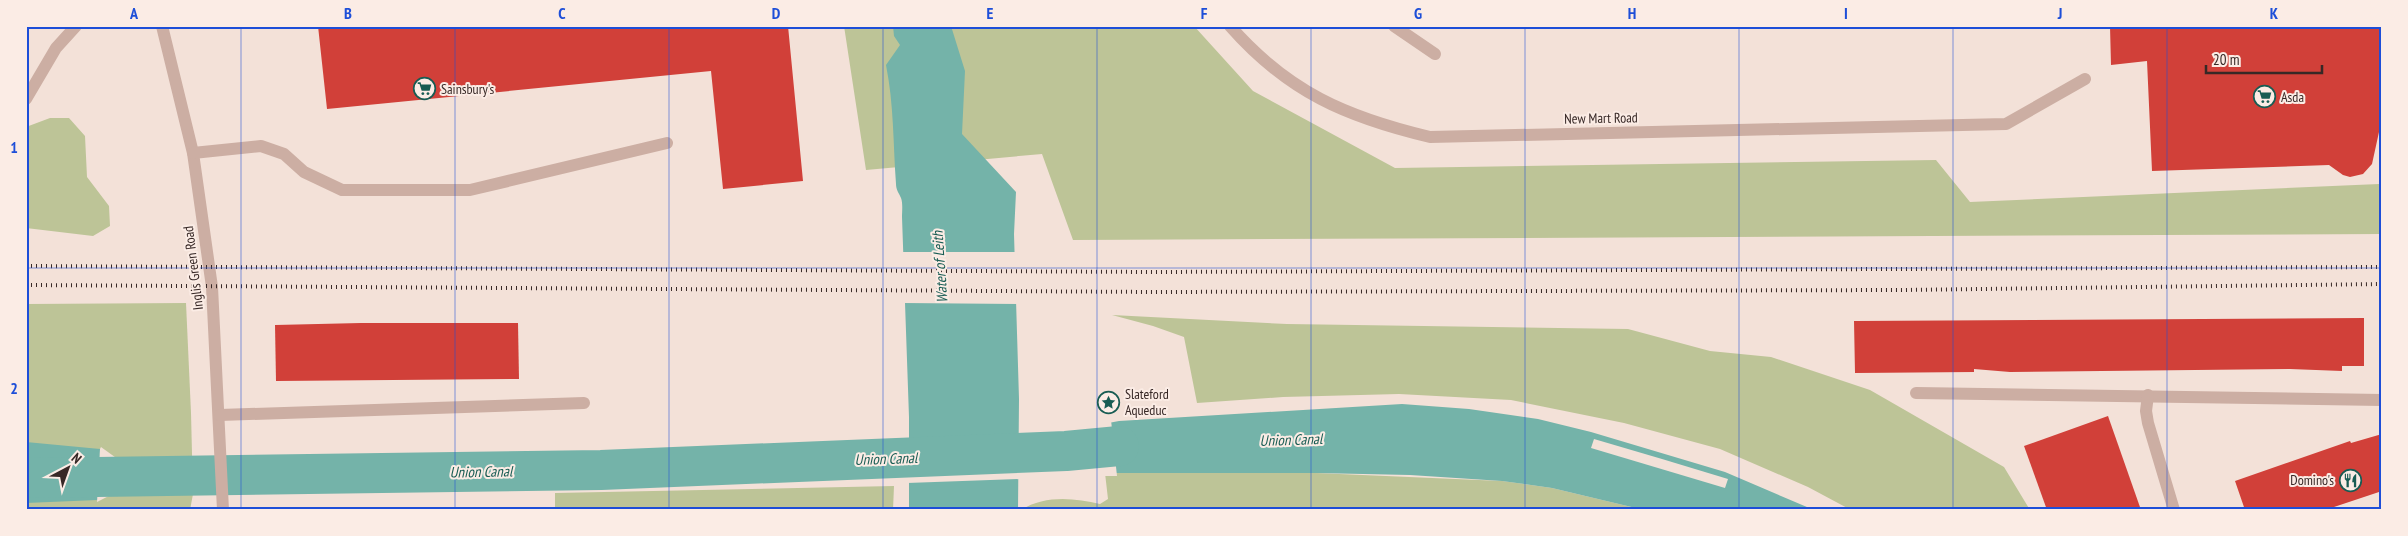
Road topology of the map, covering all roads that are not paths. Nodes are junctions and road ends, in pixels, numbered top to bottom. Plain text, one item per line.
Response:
1 (76, 26) edge
2 (162, 26) edge
3 (1230, 26) edge
4 (1394, 26) edge
5 (1435, 54) dead end
6 (2085, 79) dead end
7 (26, 99) edge
8 (667, 143) dead end
9 (193, 153) junction
10 (1916, 393) dead end
11 (2148, 395) junction
12 (2382, 400) edge
13 (584, 403) dead end
14 (220, 415) junction
15 (223, 510) edge
16 (2174, 510) edge

1 - 7 street
2 - 9 street, Inglis Green Road
3 - 6 street, New Mart Road
4 - 5 street
8 - 9 street
9 - 14 street, Inglis Green Road
10 - 11 street
11 - 12 street
11 - 16 street
13 - 14 street
14 - 15 street, Inglis Green Road

